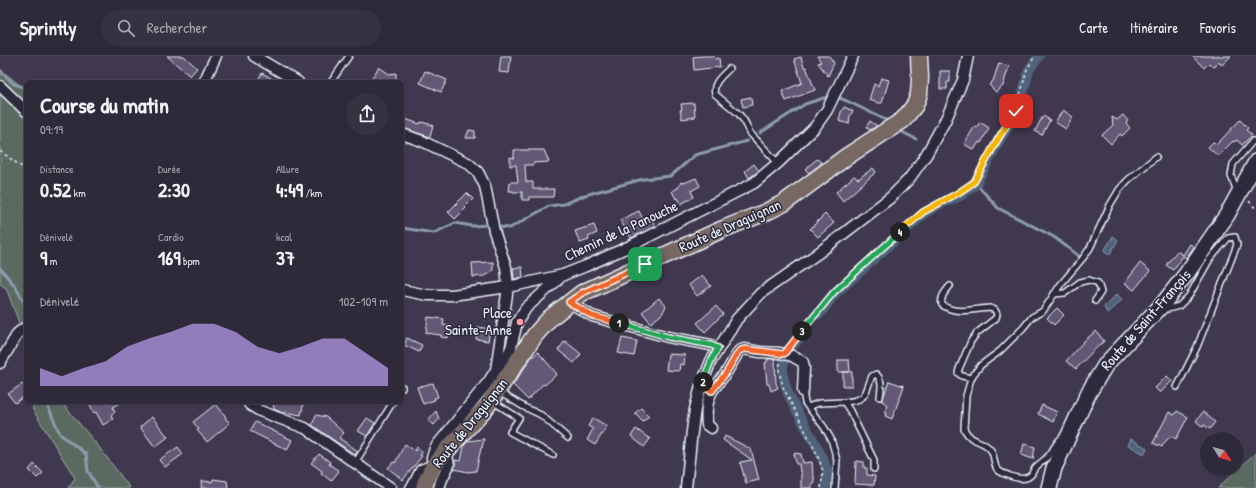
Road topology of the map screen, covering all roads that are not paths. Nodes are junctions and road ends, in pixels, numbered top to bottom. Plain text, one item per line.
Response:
1 (216, 56) edge
2 (254, 56) edge
3 (349, 56) edge
4 (853, 56) edge
5 (919, 56) edge
6 (968, 56) edge
7 (729, 69) dead end
8 (205, 80) edge
9 (295, 80) edge
10 (332, 80) edge
11 (0, 86) edge
12 (24, 108) edge
13 (404, 135) edge
14 (1254, 141) dead end
15 (1156, 157) dead end
16 (1256, 162) edge
17 (778, 163) junction
18 (1256, 170) edge
19 (1242, 187) junction
20 (563, 275) junction
21 (508, 286) junction
22 (950, 286) dead end
23 (404, 290) edge
24 (1054, 294) junction
25 (1095, 301) dead end
26 (569, 302) junction
27 (1162, 305) junction
28 (24, 329) edge
29 (718, 348) junction
30 (0, 363) edge
31 (496, 370) junction
32 (971, 378) junction
33 (701, 386) junction
34 (1177, 387) dead end
35 (712, 391) junction
36 (803, 391) joint
37 (495, 396) junction
38 (880, 397) dead end
39 (844, 402) junction
40 (249, 404) edge
41 (393, 404) edge
42 (808, 407) junction
43 (711, 428) dead end
44 (1070, 433) junction
45 (568, 438) dead end
46 (446, 451) junction
47 (553, 455) dead end
48 (355, 463) junction
49 (434, 465) junction
50 (874, 469) dead end
51 (391, 488) edge
52 (411, 488) edge
53 (424, 488) edge
54 (439, 488) edge
55 (686, 488) edge
56 (835, 488) edge
57 (1049, 488) edge

1 - 8 street
2 - 9 street
3 - 10 lane
4 - 17 street, Chemin de la Panouche
5 - 26 main road, Route de Draguignan
6 - 29 street
7 - 17 lane
11 - 12 street
13 - 21 street
14 - 19 lane
15 - 24 lane
16 - 19 main road, Route de Saint-François
17 - 20 street, Chemin de la Panouche
18 - 19 street
19 - 27 main road, Route de Saint-François
20 - 21 street, Chemin de la Panouche
20 - 31 street
21 - 23 street, Chemin de la Panouche
21 - 31 street
22 - 32 lane
24 - 25 lane
24 - 32 lane
26 - 29 street
26 - 37 main road, Route de Draguignan
27 - 34 lane
27 - 44 main road, Route de Saint-François
28 - 30 street
29 - 33 street
31 - 49 street
32 - 44 lane
33 - 35 street
33 - 55 street
35 - 36 street
35 - 43 street
36 - 42 lane
37 - 45 lane
37 - 46 main road, Route de Draguignan
37 - 47 lane
38 - 39 lane
39 - 42 lane
39 - 50 lane
40 - 48 street
41 - 48 lane
42 - 56 lane
44 - 57 main road, Route de Saint-François
46 - 49 main road, Route de Draguignan
46 - 54 street
48 - 51 street
49 - 52 street
49 - 53 main road, Route de Draguignan

